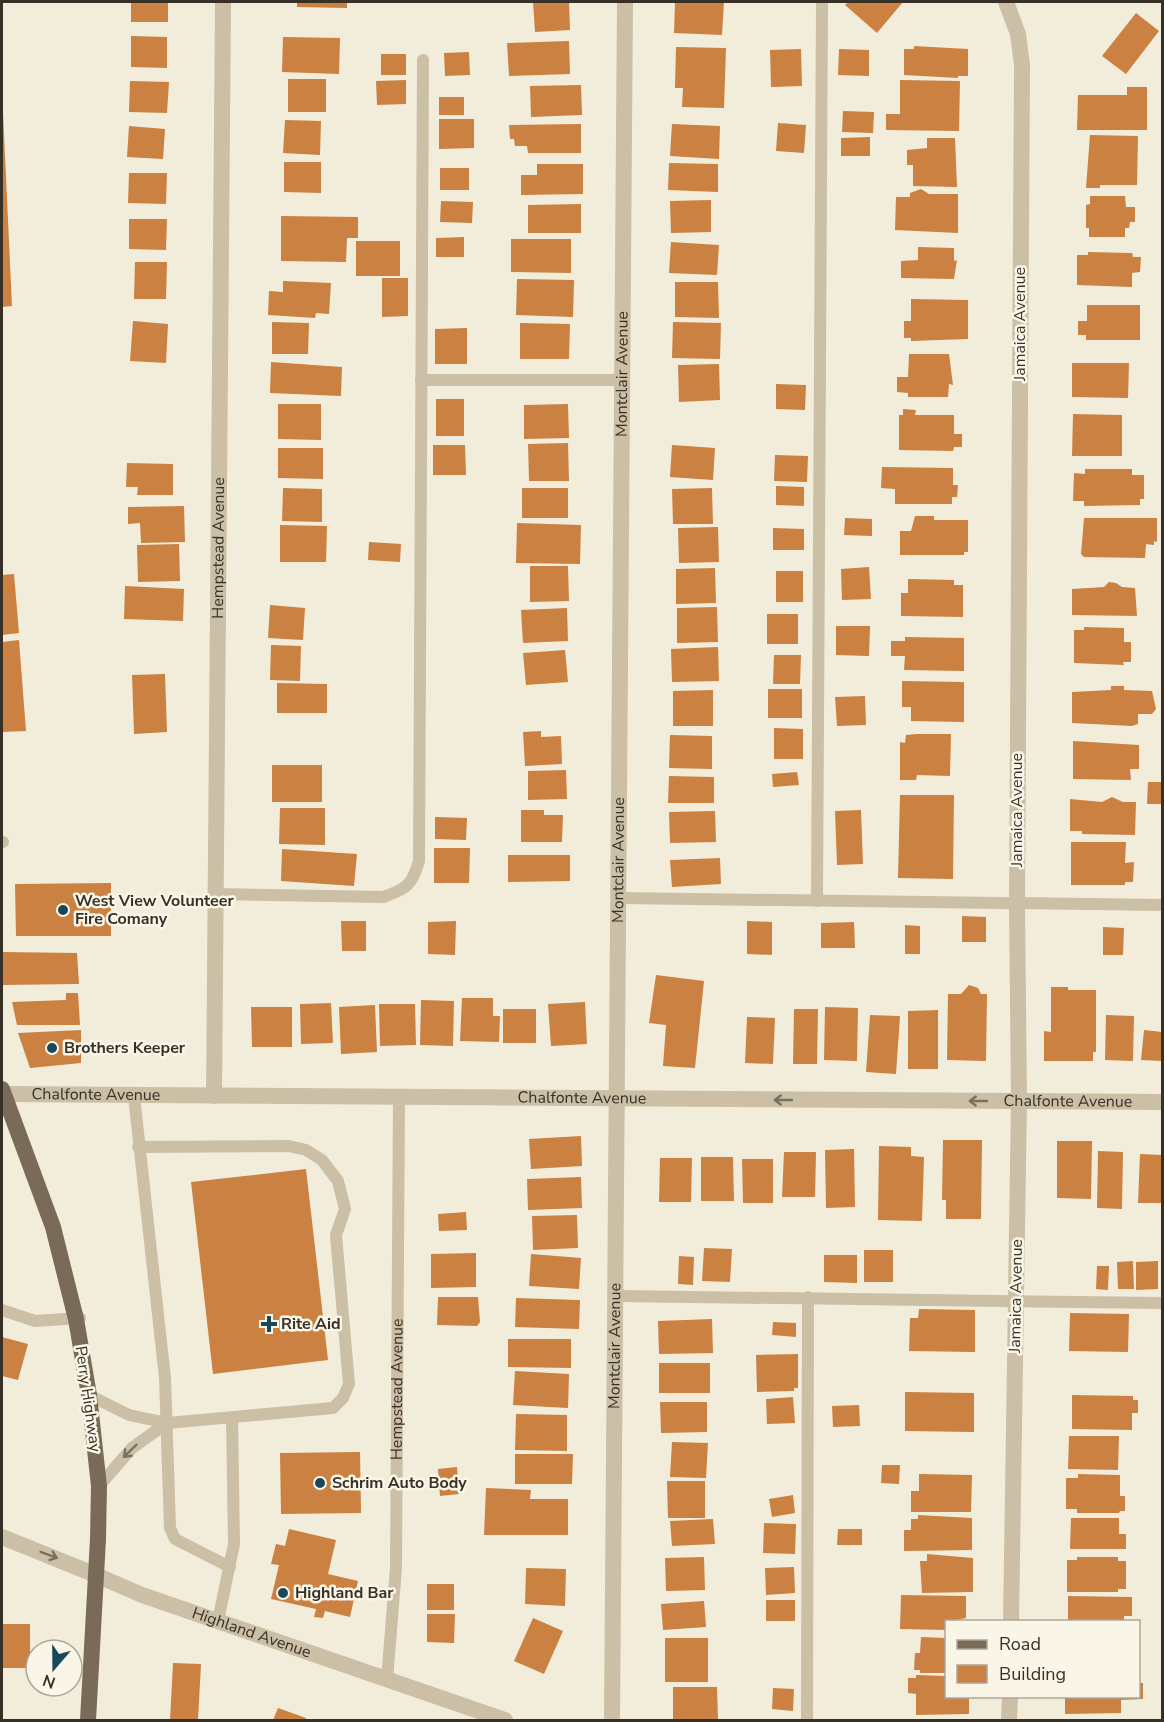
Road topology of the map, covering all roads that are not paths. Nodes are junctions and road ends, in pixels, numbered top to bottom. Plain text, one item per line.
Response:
1 (223, 2) edge
2 (624, 2) edge
3 (822, 2) edge
4 (1006, 2) edge
5 (423, 60) dead end
6 (421, 380) junction
7 (622, 380) junction
8 (215, 894) junction
9 (618, 898) junction
10 (817, 901) junction
11 (1017, 904) junction
12 (1162, 905) edge
13 (2, 1092) edge
14 (134, 1096) junction
15 (214, 1096) junction
16 (399, 1097) junction
17 (617, 1099) junction
18 (1019, 1101) junction
19 (1162, 1102) edge
20 (138, 1147) junction
21 (615, 1296) junction
22 (808, 1297) junction
23 (1016, 1299) junction
24 (1162, 1303) edge
25 (2, 1310) edge
26 (78, 1319) junction
27 (89, 1395) junction
28 (232, 1417) junction
29 (167, 1424) junction
30 (99, 1486) junction
31 (2, 1537) edge
32 (230, 1567) junction
33 (96, 1575) junction
34 (1011, 1620) edge
35 (218, 1622) junction
36 (387, 1680) junction
37 (1010, 1698) edge
38 (88, 1720) edge
39 (505, 1720) edge
40 (612, 1720) edge
41 (807, 1720) edge
42 (1009, 1720) edge

1 - 8 street, Hempstead Avenue
2 - 7 street, Montclair Avenue
3 - 10 lane
4 - 11 street, Jamaica Avenue
5 - 6 lane
6 - 7 lane
6 - 8 lane
7 - 9 street, Montclair Avenue
8 - 15 street, Hempstead Avenue
9 - 10 lane
9 - 17 street, Montclair Avenue
10 - 11 lane
11 - 12 lane
11 - 18 street, Jamaica Avenue
13 - 14 street, Chalfonte Avenue
13 - 26 main road, Perry Highway
14 - 15 street, Chalfonte Avenue
14 - 20 lane
15 - 16 street, Chalfonte Avenue
16 - 17 street, Chalfonte Avenue
16 - 36 lane, Hempstead Avenue
18 -> 17 street, Chalfonte Avenue
17 - 21 street, Montclair Avenue
18 - 19 street, Chalfonte Avenue
18 - 23 street, Jamaica Avenue
20 - 28 lane
20 - 29 lane
21 - 22 lane
21 - 40 street, Montclair Avenue
22 - 23 lane
22 - 41 lane
23 - 24 lane
23 - 34 street, Jamaica Avenue
25 - 26 lane
26 - 27 main road, Perry Highway
27 - 29 lane
27 - 30 main road, Perry Highway
28 - 29 lane
28 - 32 lane
29 -> 30 lane
29 - 32 lane
30 - 33 main road, Perry Highway
31 -> 33 street, Highland Avenue
32 - 35 lane
33 - 35 street, Highland Avenue
33 - 38 main road, Perry Highway
35 - 36 street, Highland Avenue
36 - 39 street, Highland Avenue
37 - 42 street

